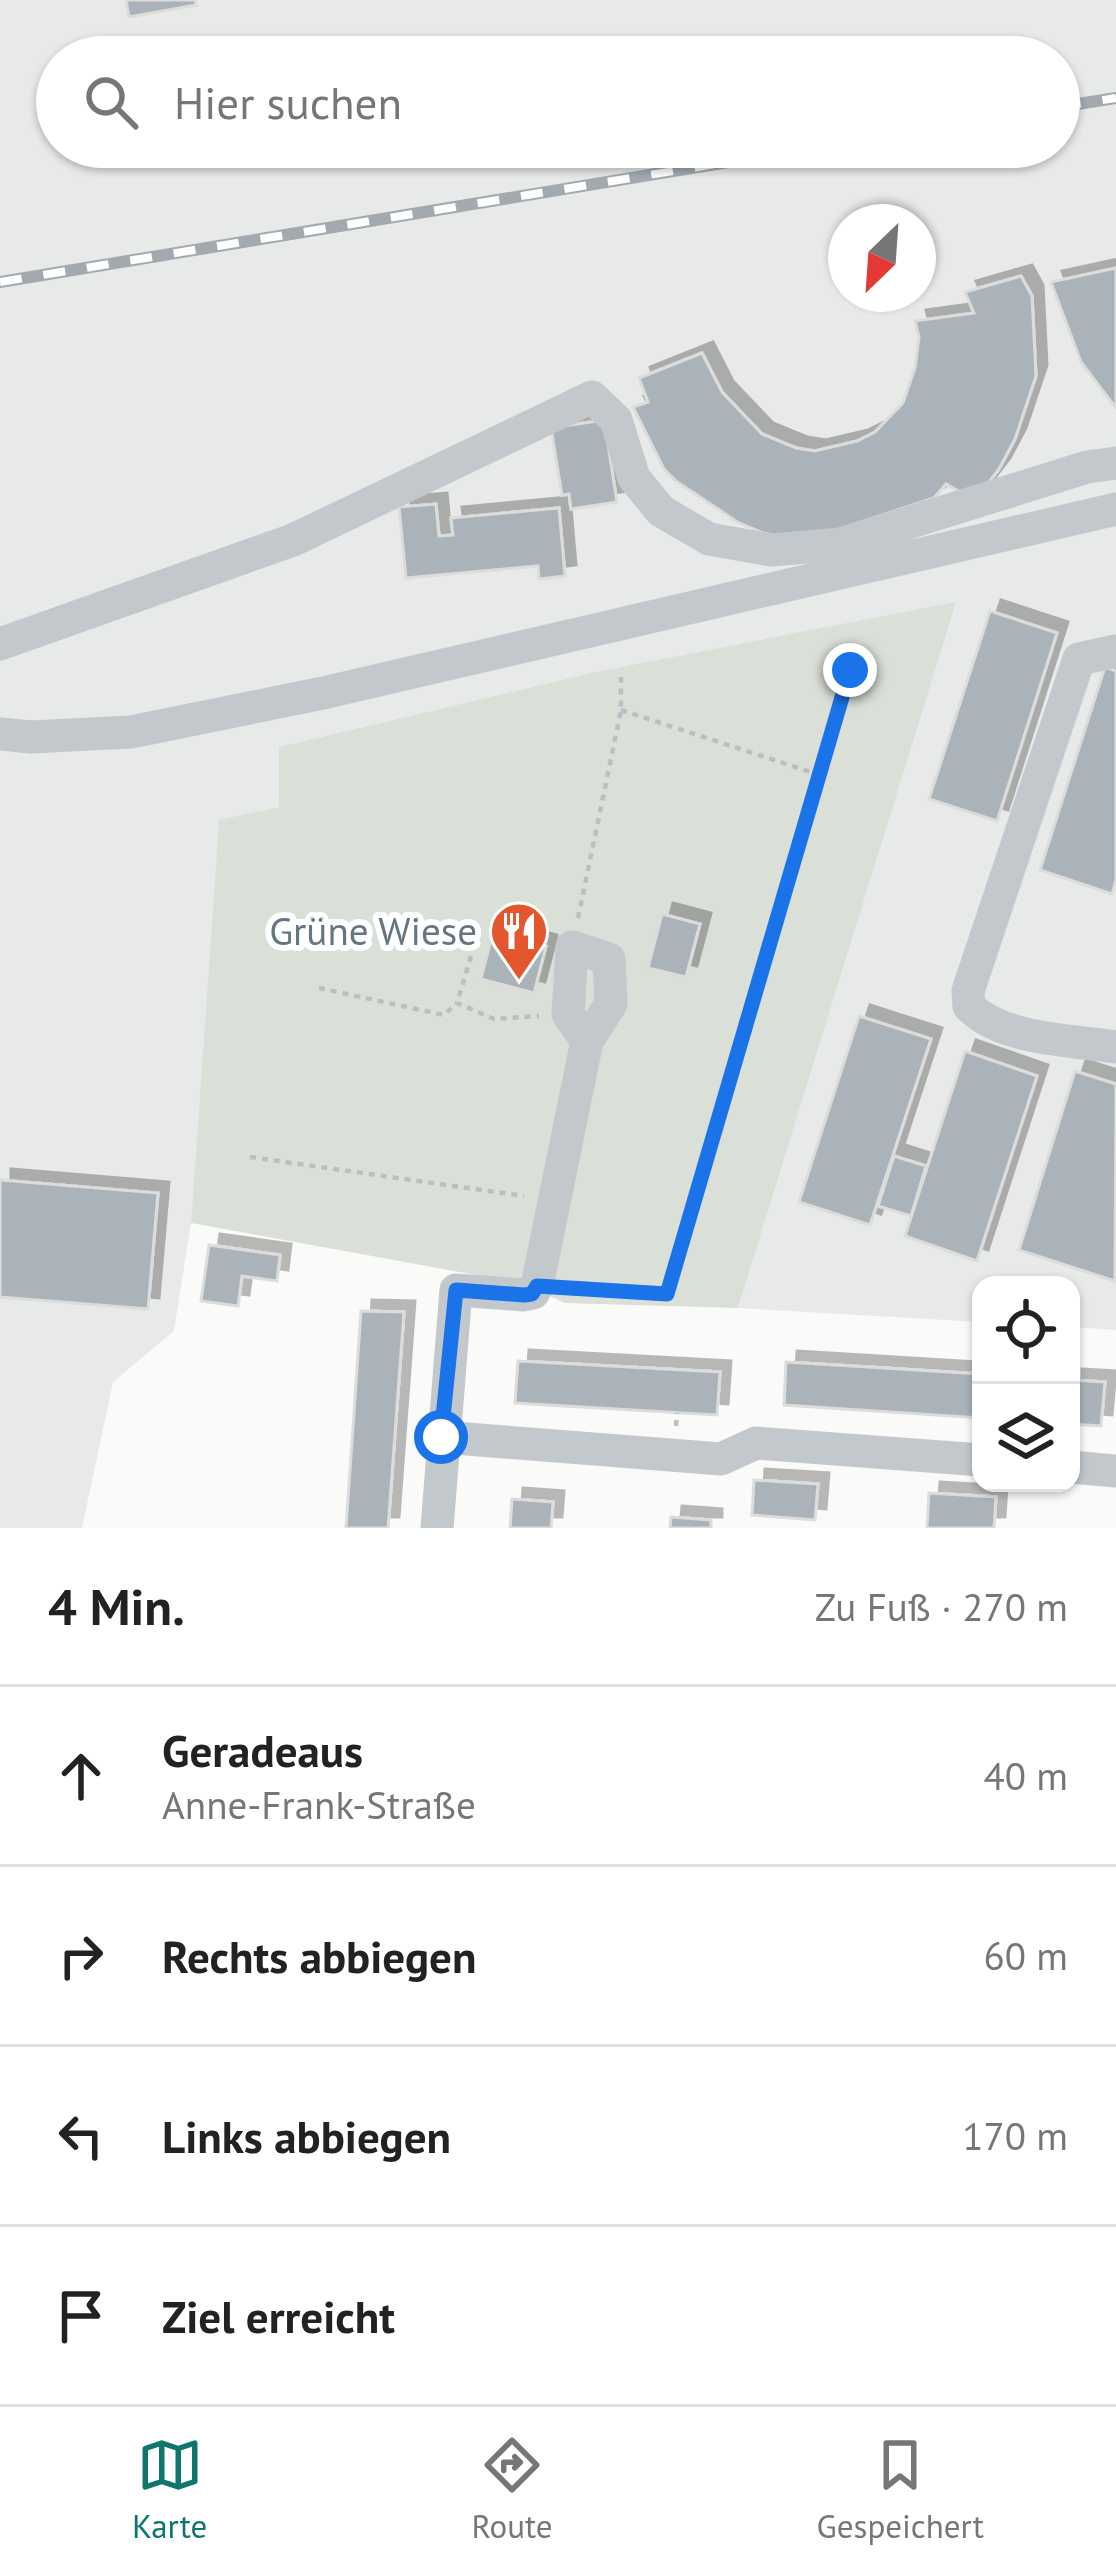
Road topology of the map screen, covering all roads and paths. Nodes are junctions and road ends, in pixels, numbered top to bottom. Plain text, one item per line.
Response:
1 (1116, 463) edge
2 (1116, 509) edge
3 (0, 644) edge
4 (1116, 651) edge
5 (850, 670) dead end
6 (621, 676) dead end
7 (621, 710) junction
8 (0, 734) edge
9 (820, 775) junction
10 (572, 947) joint
11 (471, 956) dead end
12 (319, 988) dead end
13 (457, 1003) junction
14 (578, 1028) junction
15 (1116, 1047) edge
16 (250, 1157) dead end
17 (526, 1196) dead end
18 (537, 1286) junction
19 (441, 1437) junction
20 (972, 1459) edge
21 (1080, 1468) edge
22 (1116, 1471) edge
23 (437, 1528) edge

1 - 3 street
2 - 8 street
4 - 15 street
5 - 9 path
6 - 7 path
7 - 9 path
7 - 10 path
9 - 18 path
10 - 14 street
11 - 13 path
12 - 13 path
13 - 14 path
14 - 18 street
16 - 17 path
18 - 19 street
19 - 20 street
19 - 23 street
21 - 22 street

